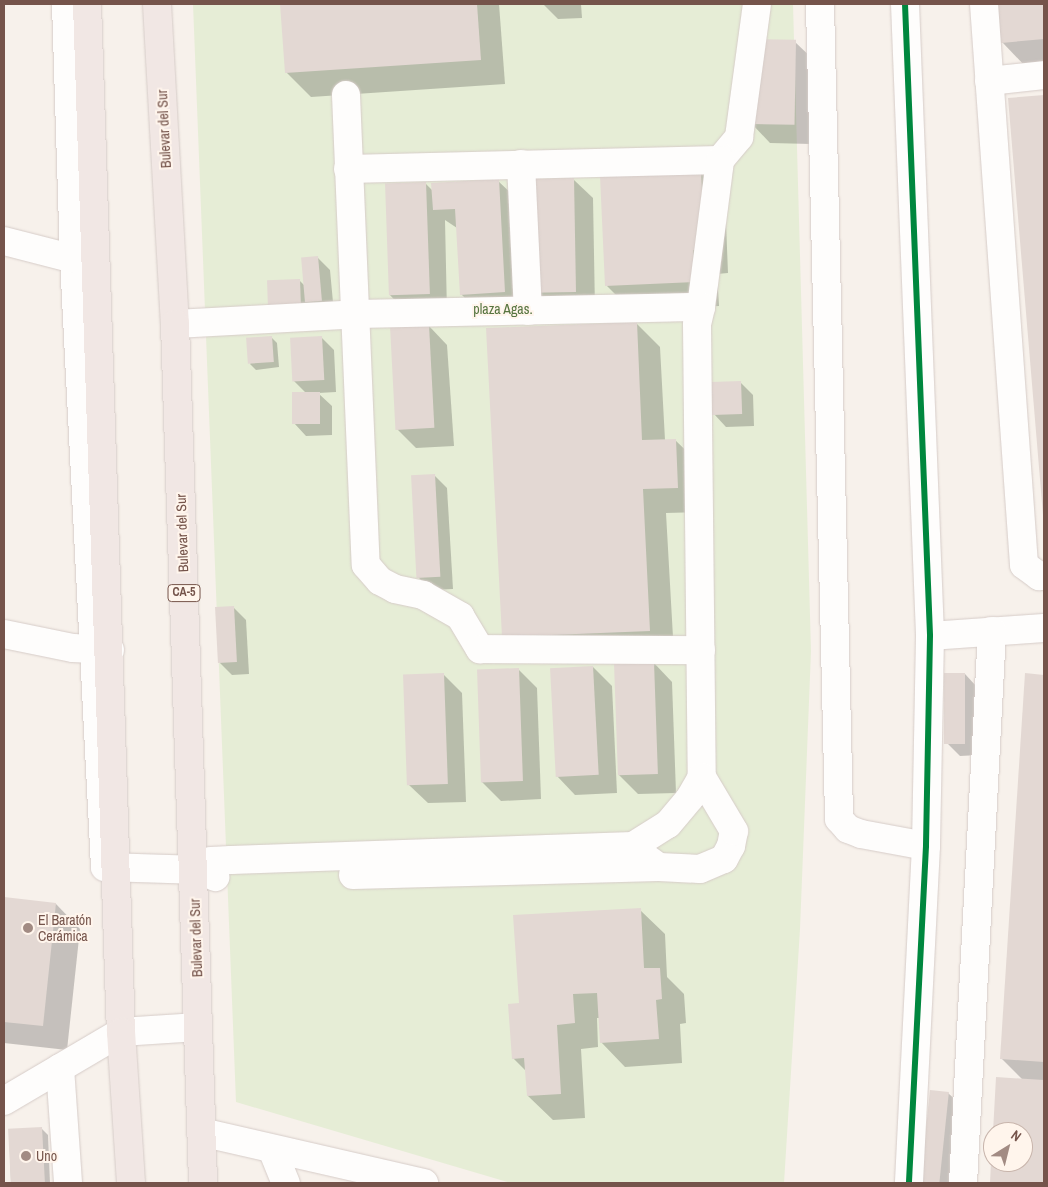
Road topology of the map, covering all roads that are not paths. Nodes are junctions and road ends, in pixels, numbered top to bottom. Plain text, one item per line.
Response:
1 (66, 4) edge
2 (87, 4) edge
3 (157, 4) edge
4 (757, 4) edge
5 (820, 4) edge
6 (905, 4) edge
7 (984, 4) edge
8 (1044, 75) edge
9 (990, 81) junction
10 (346, 95) dead end
11 (720, 160) junction
12 (521, 164) junction
13 (348, 169) junction
14 (4, 241) edge
15 (85, 259) junction
16 (701, 307) junction
17 (528, 311) junction
18 (357, 314) junction
19 (175, 324) junction
20 (1044, 576) edge
21 (1044, 628) edge
22 (992, 631) junction
23 (4, 634) edge
24 (930, 636) junction
25 (101, 650) junction
26 (701, 650) junction
27 (702, 777) junction
28 (633, 846) junction
29 (926, 846) junction
30 (659, 867) junction
31 (118, 869) junction
32 (197, 870) junction
33 (198, 1027) junction
34 (121, 1032) junction
35 (60, 1068) junction
36 (4, 1101) edge
37 (201, 1132) junction
38 (272, 1149) junction
39 (68, 1183) edge
40 (131, 1183) edge
41 (203, 1183) edge
42 (286, 1183) edge
43 (424, 1183) edge
44 (909, 1183) edge
45 (963, 1183) edge

1 - 15 street
2 - 15 highway
3 - 19 highway, Bulevar del Sur / CA-5
4 - 11 street
5 - 29 street
6 - 24 street
7 - 9 street
8 - 9 street
9 - 20 street
10 - 13 street
11 - 12 street
11 - 16 street
12 - 13 street
12 - 17 street
13 - 18 street
14 - 15 street
15 - 25 highway
16 - 17 street
16 - 26 street
17 - 18 street
18 - 19 street
18 - 26 street
19 - 32 highway, Bulevar del Sur / CA-5
21 - 22 street
22 - 24 street
22 - 45 street
23 - 25 street
24 - 29 street
25 - 31 highway
26 - 27 street
27 - 28 street
27 - 30 street
28 - 30 street
28 - 32 street
29 - 44 street
30 - 32 street
31 - 32 street
31 - 34 highway
32 - 33 highway, Bulevar del Sur / CA-5
33 - 34 street
33 - 37 highway, Bulevar del Sur / CA-5
34 - 35 street
34 - 40 highway
35 - 36 street
35 - 39 street
37 - 38 street
37 - 41 highway, Bulevar del Sur / CA-5
38 - 42 street
38 - 43 street

